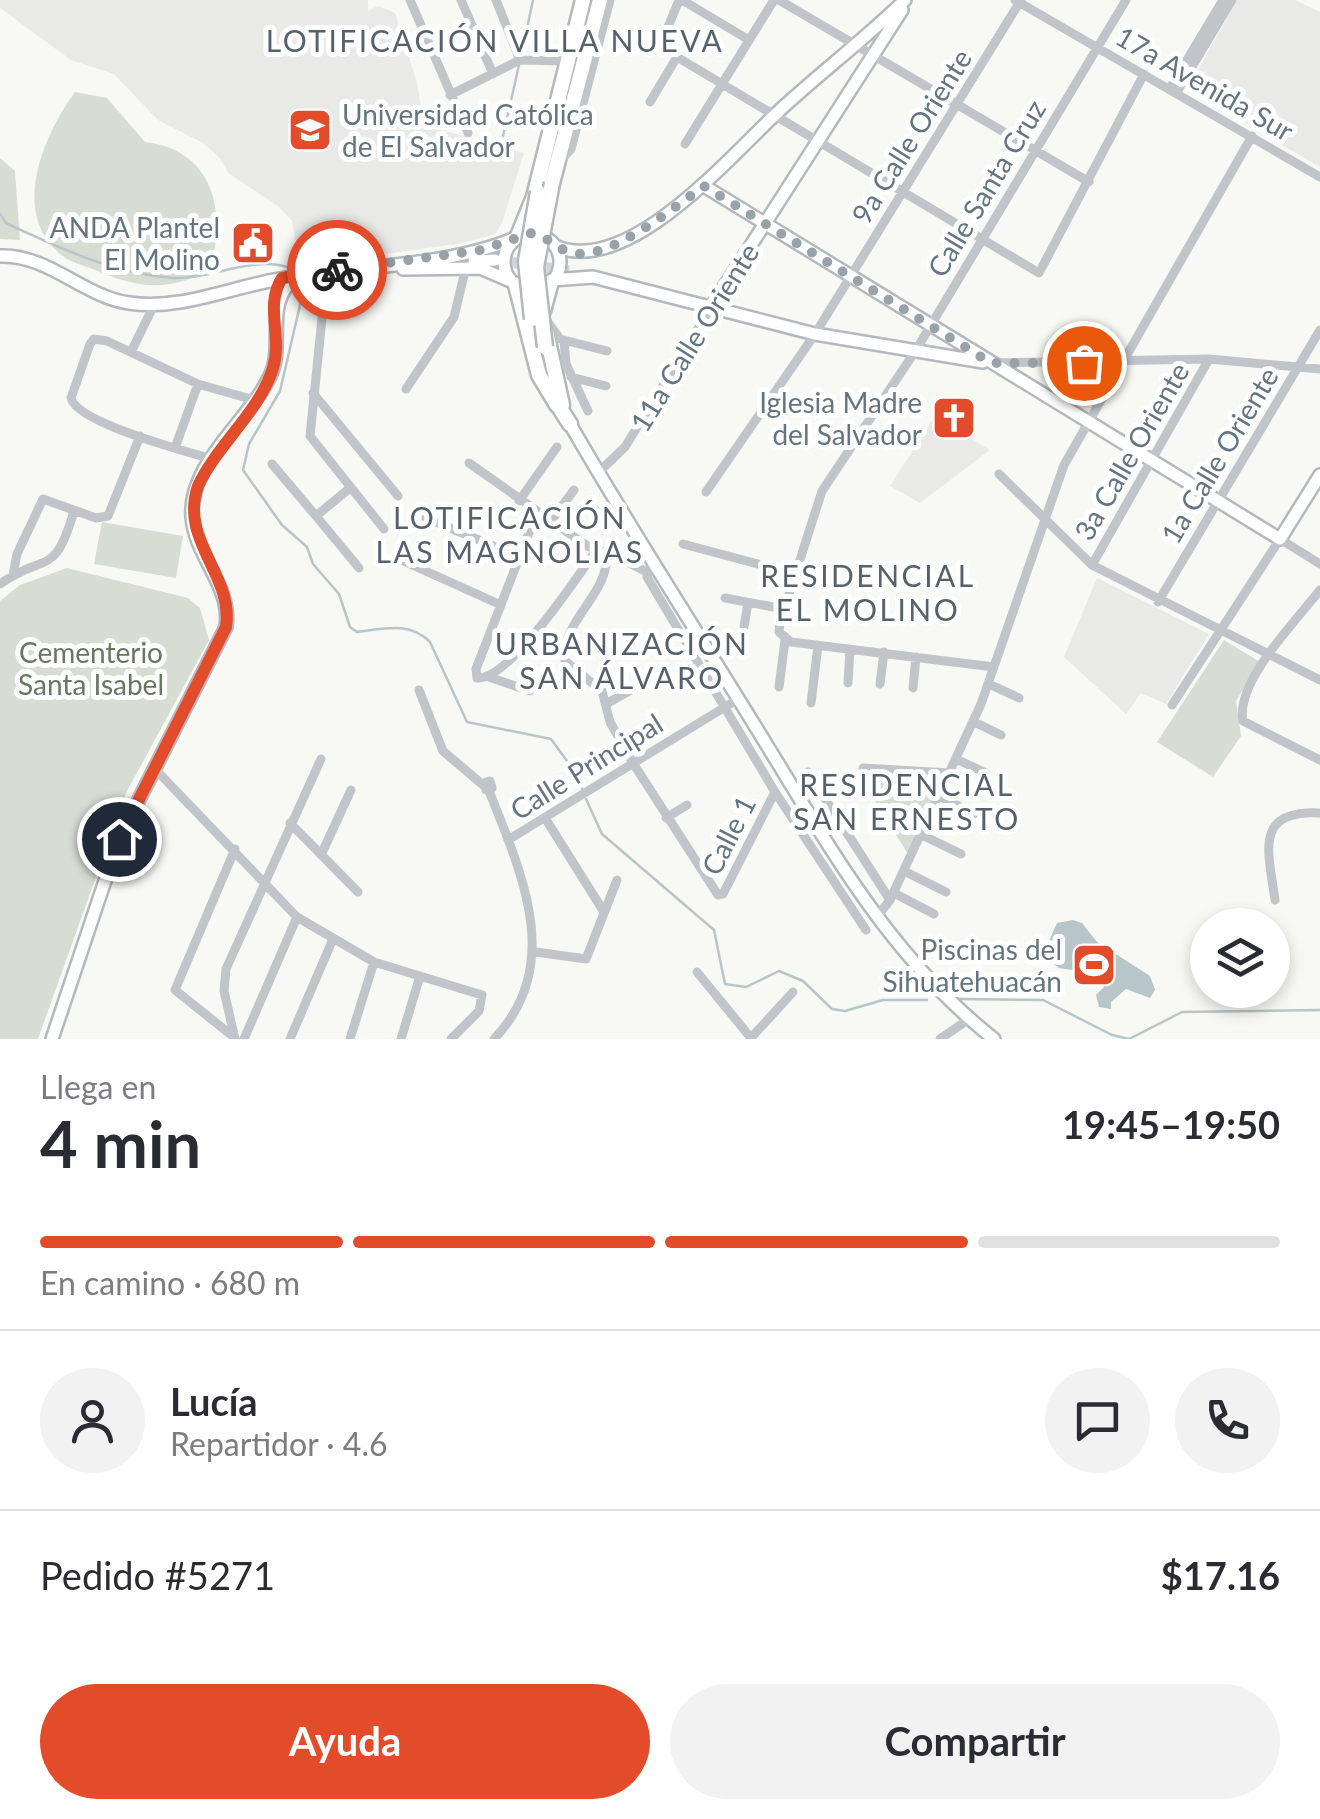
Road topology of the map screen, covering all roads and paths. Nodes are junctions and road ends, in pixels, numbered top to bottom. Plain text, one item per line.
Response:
1 (410, 0) edge
2 (460, 0) edge
3 (496, 0) edge
4 (583, 0) edge
5 (600, 0) edge
6 (610, 0) edge
7 (680, 0) edge
8 (777, 0) edge
9 (907, 0) edge
10 (1126, 0) edge
11 (1021, 1) edge
12 (1224, 2) edge
13 (748, 40) junction
14 (855, 45) junction
15 (1096, 46) junction
16 (677, 56) junction
17 (873, 56) junction
18 (520, 60) junction
19 (568, 61) junction
20 (493, 74) junction
21 (1144, 74) junction
22 (722, 83) junction
23 (1174, 90) junction
24 (450, 95) junction
25 (650, 102) dead end
26 (955, 107) junction
27 (776, 113) junction
28 (553, 123) junction
29 (468, 133) dead end
30 (1252, 136) junction
31 (819, 140) junction
32 (564, 142) junction
33 (685, 144) dead end
34 (1034, 150) junction
35 (561, 160) junction
36 (1320, 177) edge
37 (1089, 182) junction
38 (704, 186) junction
39 (902, 190) junction
40 (766, 224) junction
41 (516, 237) junction
42 (983, 237) junction
43 (552, 244) junction
44 (595, 251) junction
45 (0, 256) edge
46 (495, 260) tunnel mouth
47 (426, 266) junction
48 (466, 267) junction
49 (569, 270) tunnel mouth
50 (851, 276) junction
51 (596, 278) junction
52 (326, 279) junction
53 (552, 281) junction
54 (282, 284) junction
55 (515, 284) junction
56 (154, 305) junction
57 (710, 309) junction
58 (544, 317) junction
59 (931, 324) junction
60 (1320, 330) edge
61 (815, 334) junction
62 (564, 340) junction
63 (540, 344) junction
64 (916, 350) junction
65 (131, 352) junction
66 (607, 352) dead end
67 (1210, 359) junction
68 (1123, 362) junction
69 (991, 363) junction
70 (1298, 366) junction
71 (1320, 369) edge
72 (571, 377) junction
73 (198, 384) junction
74 (606, 386) dead end
75 (406, 388) dead end
76 (312, 393) junction
77 (254, 400) junction
78 (588, 411) dead end
79 (1087, 422) junction
80 (570, 424) joint
81 (140, 436) junction
82 (557, 447) dead end
83 (175, 448) junction
84 (212, 459) junction
85 (1154, 462) junction
86 (469, 463) dead end
87 (272, 464) dead end
88 (601, 470) junction
89 (999, 474) dead end
90 (1320, 475) edge
91 (350, 488) junction
92 (574, 490) dead end
93 (706, 492) dead end
94 (398, 496) dead end
95 (519, 501) junction
96 (1218, 501) junction
97 (74, 511) junction
98 (537, 512) junction
99 (316, 516) junction
100 (1044, 517) junction
101 (426, 518) dead end
102 (551, 521) junction
103 (384, 529) dead end
104 (1280, 539) junction
105 (682, 544) dead end
106 (602, 551) junction
107 (520, 556) junction
108 (398, 559) dead end
109 (1320, 564) edge
110 (1092, 565) junction
111 (360, 568) dead end
112 (651, 568) junction
113 (795, 574) junction
114 (13, 575) junction
115 (0, 584) edge
116 (1320, 590) edge
117 (725, 598) dead end
118 (1158, 602) junction
119 (748, 603) junction
120 (501, 604) junction
121 (784, 609) junction
122 (744, 627) dead end
123 (1221, 632) junction
124 (782, 636) junction
125 (818, 646) junction
126 (850, 649) junction
127 (884, 652) junction
128 (1270, 655) junction
129 (916, 657) junction
130 (994, 667) junction
131 (489, 677) junction
132 (1320, 680) edge
133 (645, 682) dead end
134 (848, 683) dead end
135 (880, 684) dead end
136 (989, 684) junction
137 (779, 687) dead end
138 (913, 688) dead end
139 (419, 690) dead end
140 (530, 690) dead end
141 (1019, 698) dead end
142 (738, 699) junction
143 (811, 703) dead end
144 (606, 704) junction
145 (1172, 705) dead end
146 (724, 707) junction
147 (974, 722) junction
148 (1001, 735) dead end
149 (321, 759) dead end
150 (956, 760) junction
151 (1320, 760) edge
152 (633, 764) junction
153 (863, 768) dead end
154 (155, 769) junction
155 (808, 772) dead end
156 (986, 773) dead end
157 (949, 774) junction
158 (350, 790) dead end
159 (775, 792) junction
160 (940, 796) junction
161 (804, 805) junction
162 (687, 806) dead end
163 (1320, 813) edge
164 (974, 814) dead end
165 (792, 817) junction
166 (544, 818) junction
167 (666, 818) junction
168 (290, 823) junction
169 (922, 836) junction
170 (508, 840) junction
171 (234, 849) junction
172 (960, 854) dead end
173 (321, 855) junction
174 (904, 871) junction
175 (616, 880) dead end
176 (264, 884) junction
177 (358, 892) dead end
178 (946, 892) dead end
179 (892, 897) junction
180 (1275, 900) dead end
181 (604, 912) junction
182 (934, 914) dead end
183 (296, 917) junction
184 (877, 917) junction
185 (866, 930) dead end
186 (333, 938) junction
187 (536, 952) junction
188 (374, 962) junction
189 (697, 972) dead end
190 (420, 976) junction
191 (793, 992) dead end
192 (969, 1019) junction
193 (750, 1038) edge
194 (52, 1039) edge
195 (235, 1039) edge
196 (244, 1039) edge
197 (290, 1039) edge
198 (350, 1039) edge
199 (401, 1039) edge
200 (451, 1039) edge
201 (494, 1039) edge
202 (940, 1039) edge
203 (994, 1039) edge

1 - 24 street
2 - 20 street
3 - 18 street
4 - 19 highway
5 - 32 highway
6 - 35 street
7 - 13 street
7 - 16 street
8 - 13 street
8 - 14 street
9 - 14 main road
9 - 17 main road, 11a Calle Oriente
10 - 15 street, Calle Santa Cruz
11 - 15 street, 17a Avenida Sur
11 - 26 street, 9a Calle Oriente
12 - 23 street
13 - 22 street
14 - 17 street
14 - 27 main road
15 - 21 street, 17a Avenida Sur
15 - 34 street, Calle Santa Cruz
16 - 22 street
16 - 25 street
17 - 26 street
17 - 31 main road, 11a Calle Oriente
18 - 19 street
18 - 20 street
19 - 28 highway
20 - 24 street
21 - 23 street, 17a Avenida Sur
21 - 37 street
22 - 27 street
22 - 33 street
23 - 30 street, 17a Avenida Sur
24 - 29 street
26 - 34 street
26 - 39 street, 9a Calle Oriente
27 - 31 street
27 - 38 main road
28 - 41 highway
28 - 63 highway, bridge
30 - 36 street, 17a Avenida Sur
30 - 68 street
31 - 39 street
31 - 40 main road, 11a Calle Oriente
32 - 35 highway
32 - 63 highway, bridge
34 - 37 street
34 - 42 street, Calle Santa Cruz
35 - 43 highway
37 - 42 street
38 - 40 main road
38 - 44 main road
39 - 42 street
39 - 50 street, 9a Calle Oriente
40 - 50 main road
40 - 57 main road, 11a Calle Oriente
41 - 43 main road
41 - 54 main road
41 - 55 main road
42 - 59 street, Calle Santa Cruz
43 - 44 main road
43 - 53 main road
44 - 51 main road
45 - 56 main road
46 - 47 main road
47 - 48 main road
47 - 52 main road
48 - 55 main road
48 - 75 street
49 - 51 main road
50 - 59 main road
50 - 61 street, 9a Calle Oriente
51 - 53 main road
51 - 57 main road
52 - 54 main road
52 - 76 street
53 - 55 main road
53 - 58 highway
54 - 56 main road
54 - 77 main road
55 - 63 highway
56 - 65 street
57 - 61 main road
57 - 88 street, 11a Calle Oriente
58 - 62 street
58 - 63 highway
59 - 64 street, Calle Santa Cruz
59 - 69 main road
60 - 70 street, 1a Calle Oriente
61 - 64 main road
61 - 93 street, 9a Calle Oriente
62 - 66 street
62 - 72 street
63 - 80 highway
64 - 69 main road
64 - 113 street, Calle Santa Cruz
65 - 73 street
65 - 81 street
67 - 68 street
67 - 70 street
67 - 85 street, 3a Calle Oriente
68 - 69 street
68 - 79 street
69 - 79 main road
70 - 71 street
70 - 96 street, 1a Calle Oriente
72 - 74 street
72 - 78 street
73 - 77 street
73 - 83 street
76 - 91 street
76 - 94 street
77 - 84 main road
79 - 85 main road
79 - 100 street
80 - 88 main road
81 - 83 street
81 - 97 street
82 - 95 street
83 - 84 street
84 - 154 main road
85 - 96 main road
85 - 110 street, 3a Calle Oriente
86 - 95 street
87 - 99 street
88 - 112 main road
89 - 100 street
90 - 104 main road
91 - 99 street
91 - 103 street
92 - 102 street
95 - 98 street
96 - 104 main road
96 - 118 street, 1a Calle Oriente
97 - 114 street
97 - 114 street
98 - 102 street
98 - 107 street
99 - 111 street
100 - 110 street
100 - 130 street
101 - 107 street
102 - 106 street
104 - 109 street
104 - 123 street
105 - 113 street
106 - 112 street
106 - 131 street
106 - 144 street
107 - 120 street
108 - 120 street
110 - 118 street
112 - 142 main road
112 - 146 street
113 - 121 street, Calle Santa Cruz
114 - 115 street
116 - 128 street
117 - 119 street
118 - 123 street
119 - 121 street
119 - 122 street
120 - 131 street
121 - 124 street, Calle Santa Cruz
123 - 128 street
123 - 145 street
124 - 125 street
124 - 137 street, Calle Santa Cruz
125 - 126 street
125 - 143 street
126 - 127 street
126 - 134 street
127 - 129 street
127 - 135 street
128 - 132 street
128 - 151 street
129 - 130 street
129 - 138 street
130 - 136 street
131 - 140 street
133 - 144 street
136 - 141 street
136 - 147 street
139 - 170 street
142 - 146 street, Calle Principal
142 - 161 main road
144 - 152 street
146 - 152 street, Calle Principal
146 - 159 street
147 - 148 street
147 - 150 street
149 - 168 street
150 - 156 street
150 - 157 street
152 - 166 street, Calle Principal
152 - 167 street
153 - 157 street
154 - 171 street
154 - 194 main road
155 - 179 street
157 - 160 street
158 - 173 street
159 - 165 street
159 - 167 street, Calle 1
160 - 164 street
160 - 169 street
161 - 165 street
161 - 184 main road
162 - 167 street
163 - 180 street
165 - 185 street
166 - 170 street, Calle Principal
166 - 181 street
168 - 173 street
168 - 176 street
169 - 172 street
169 - 174 street
170 - 187 street
171 - 176 street
171 - 195 street
173 - 177 street
174 - 178 street
174 - 179 street
175 - 181 street
176 - 183 street
176 - 195 street
179 - 182 street
179 - 184 street
181 - 187 street
183 - 186 street
183 - 196 street
184 - 192 main road
186 - 188 street
186 - 197 street
187 - 201 street
188 - 190 street
188 - 198 street
189 - 193 street
190 - 199 street
190 - 200 street
191 - 193 street
192 - 202 street
192 - 203 main road

